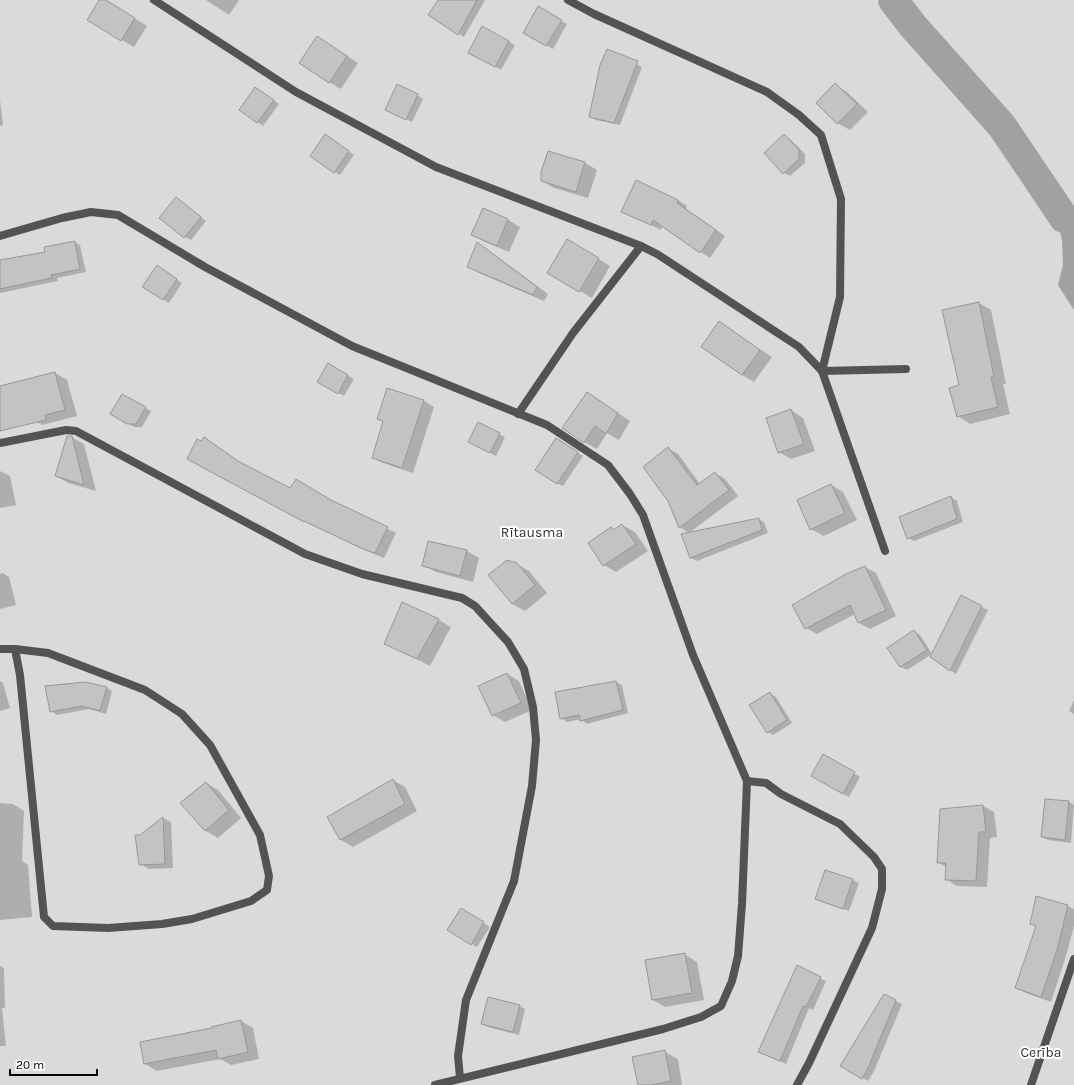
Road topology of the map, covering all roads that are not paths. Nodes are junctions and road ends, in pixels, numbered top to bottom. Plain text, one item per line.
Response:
1 (568, 0) edge
2 (160, 1) edge
3 (0, 236) edge
4 (641, 246) junction
5 (906, 369) dead end
6 (822, 371) junction
7 (518, 414) junction
8 (0, 443) edge
9 (885, 552) dead end
10 (0, 649) edge
11 (15, 649) junction
12 (747, 781) junction
13 (1074, 959) edge
14 (460, 1078) junction
15 (435, 1085) edge
16 (797, 1085) edge
17 (1031, 1085) edge

1 - 6 lane
2 - 4 lane
3 - 7 lane
4 - 6 lane
4 - 7 lane
5 - 6 lane
6 - 9 lane
7 - 12 lane
8 - 14 lane
10 - 11 lane
11 - 11 lane
12 - 14 lane
12 - 16 lane
13 - 17 lane
14 - 15 lane

